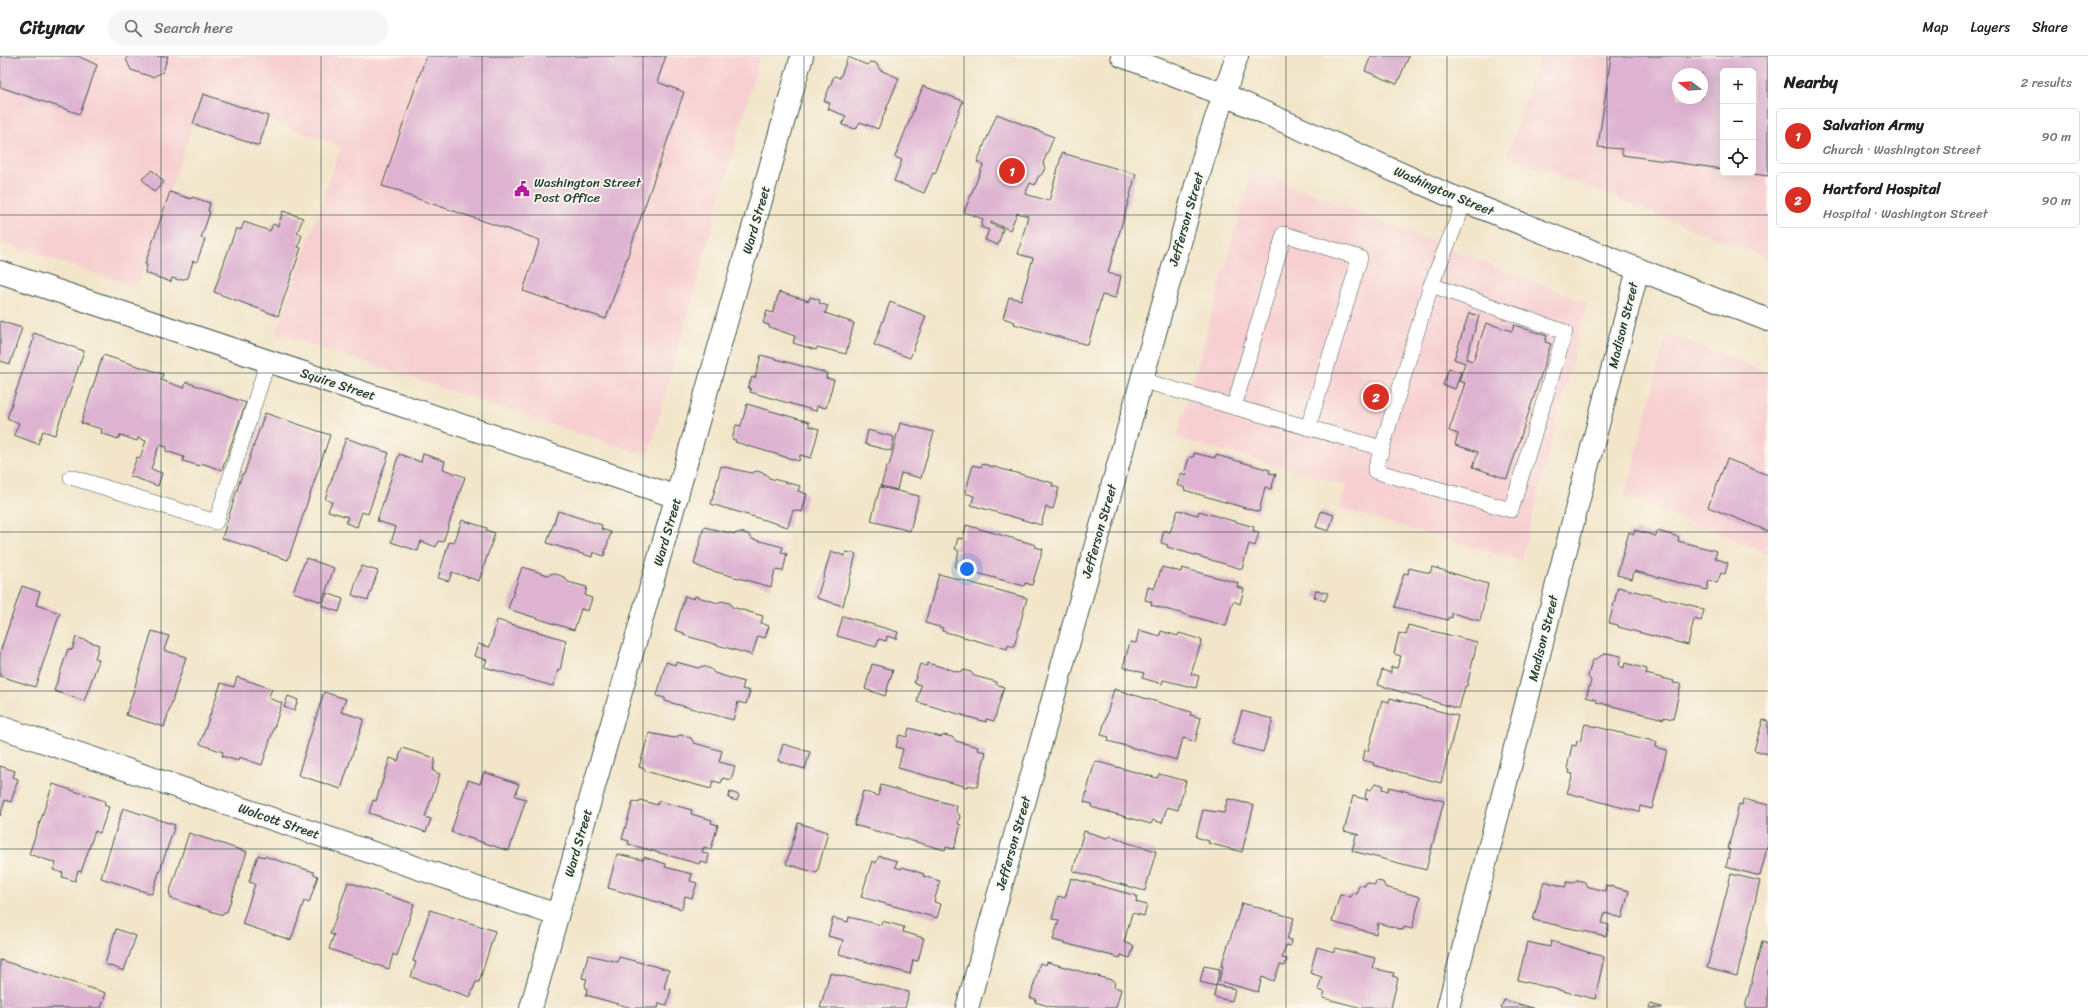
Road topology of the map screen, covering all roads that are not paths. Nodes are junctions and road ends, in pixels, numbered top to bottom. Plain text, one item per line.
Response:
1 (802, 56) edge
2 (1122, 56) edge
3 (1237, 56) edge
4 (1225, 95) junction
5 (1465, 201) junction
6 (1638, 269) junction
7 (0, 272) edge
8 (1431, 285) junction
9 (1768, 320) edge
10 (268, 361) junction
11 (1141, 380) junction
12 (1234, 407) junction
13 (1308, 428) junction
14 (1382, 448) junction
15 (71, 477) dead end
16 (677, 497) junction
17 (0, 727) edge
18 (557, 915) junction
19 (531, 1008) edge
20 (967, 1008) edge
21 (1448, 1008) edge

1 - 16 street, Ward Street
2 - 4 street, Washington Street
3 - 4 street, Jefferson Street
4 - 5 street, Washington Street
4 - 11 street, Jefferson Street
5 - 6 street, Washington Street
5 - 8 lane
6 - 9 street, Washington Street
6 - 21 street, Madison Street
7 - 10 street, Squire Street
8 - 14 lane
8 - 14 lane
10 - 15 lane
10 - 16 street, Squire Street
11 - 12 lane
11 - 20 street, Jefferson Street
12 - 13 lane
12 - 13 lane
13 - 14 lane
16 - 18 street, Ward Street
17 - 18 street, Wolcott Street
18 - 19 street, Ward Street

